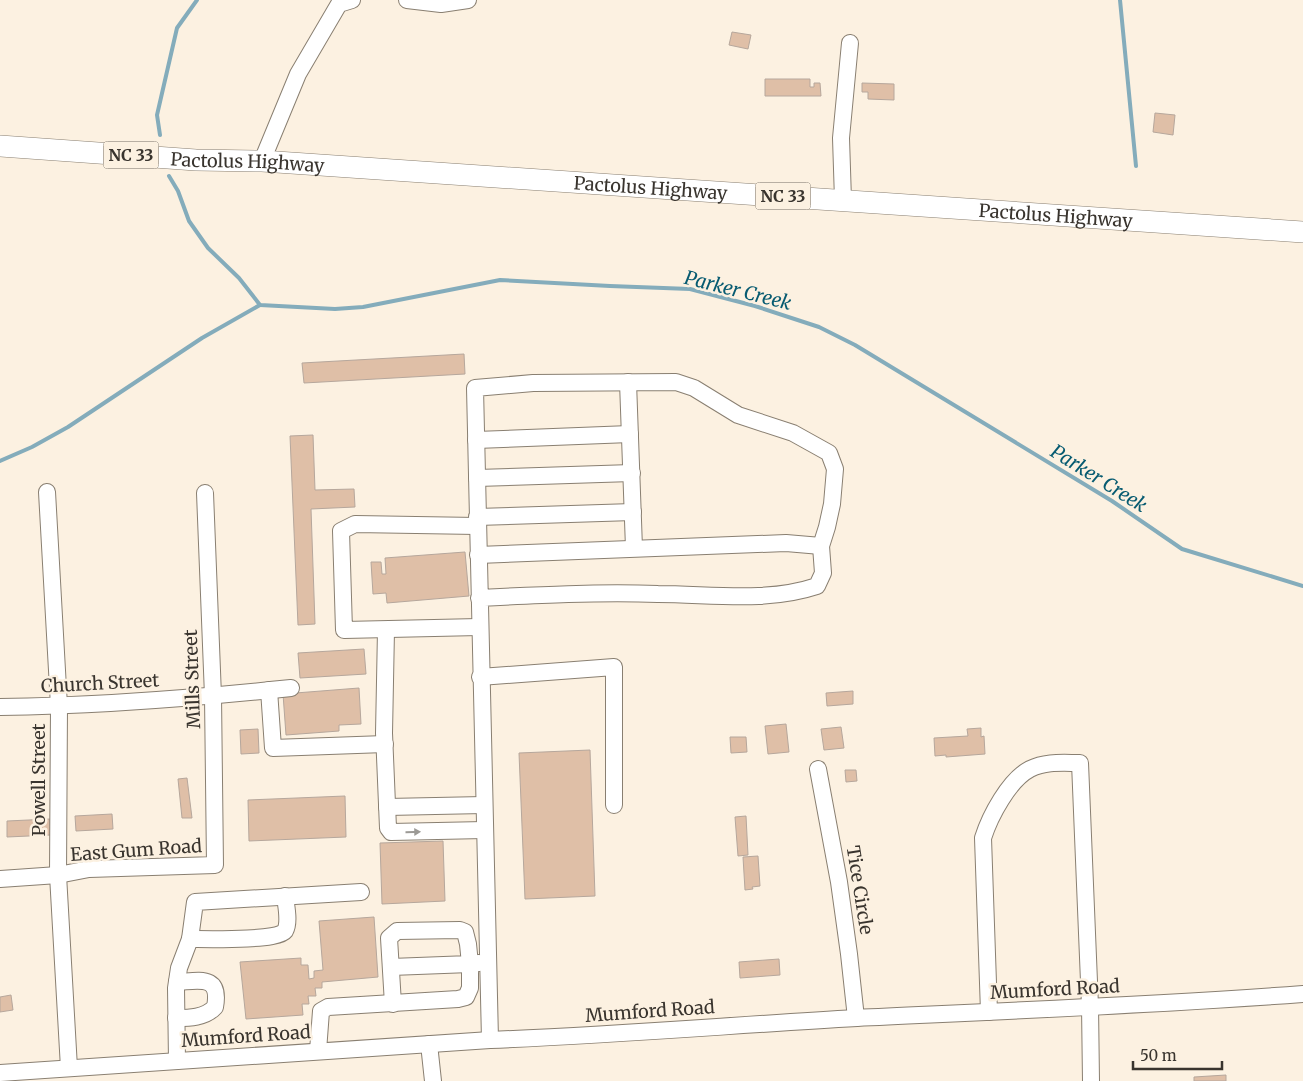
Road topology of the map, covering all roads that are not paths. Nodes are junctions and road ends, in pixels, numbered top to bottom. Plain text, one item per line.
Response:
1 (352, 0) edge
2 (407, 0) edge
3 (468, 0) edge
4 (850, 43) dead end
5 (0, 146) edge
6 (262, 161) junction
7 (843, 200) junction
8 (1303, 232) edge
9 (628, 382) junction
10 (630, 434) junction
11 (476, 440) junction
12 (632, 473) junction
13 (477, 478) junction
14 (47, 492) dead end
15 (205, 493) dead end
16 (633, 512) junction
17 (477, 522) junction
18 (821, 546) junction
19 (634, 548) junction
20 (478, 555) junction
21 (479, 598) junction
22 (479, 627) junction
23 (386, 630) junction
24 (480, 677) junction
25 (291, 688) dead end
26 (269, 690) junction
27 (213, 696) junction
28 (59, 706) junction
29 (0, 707) edge
30 (385, 744) junction
31 (818, 769) dead end
32 (484, 805) junction
33 (614, 805) dead end
34 (387, 807) junction
35 (484, 830) junction
36 (215, 864) joint
37 (58, 875) junction
38 (0, 879) edge
39 (362, 892) dead end
40 (285, 896) junction
41 (190, 939) junction
42 (488, 962) junction
43 (470, 964) junction
44 (391, 967) junction
45 (177, 982) junction
46 (1303, 994) edge
47 (392, 1004) junction
48 (1090, 1006) junction
49 (988, 1012) junction
50 (176, 1018) junction
51 (856, 1018) junction
52 (490, 1040) junction
53 (429, 1044) junction
54 (318, 1051) junction
55 (176, 1061) junction
56 (69, 1068) junction
57 (0, 1073) edge
58 (433, 1081) edge
59 (1091, 1081) edge

1 - 6 street
2 - 3 street
4 - 7 street
5 - 6 main road, Pactolus Highway / NC 33
6 - 7 main road, Pactolus Highway / NC 33
7 - 8 main road, Pactolus Highway / NC 33
9 - 10 street
9 - 11 street
9 - 18 street
10 - 11 street
10 - 12 street
11 - 13 street
12 - 13 street
12 - 16 street
13 - 17 street
14 - 28 street, Powell Street
15 - 27 street, Mills Street
16 - 17 street
16 - 19 street
17 - 20 street
17 - 23 street
18 - 19 street
18 - 21 street
19 - 20 street
20 - 21 street
21 - 22 street
22 - 23 street
22 - 24 street
23 - 30 street
24 - 32 street
24 - 33 street
25 - 26 street, Church Street
26 - 27 street, Church Street
26 - 30 street
27 - 28 street, Church Street
27 - 36 street, Mills Street
28 - 29 street, Church Street
28 - 37 street, Powell Street
30 - 34 street
31 - 51 street, Tice Circle
32 - 34 street
32 - 35 street
34 -> 35 street
35 - 42 street
36 - 37 street, East Gum Road
37 - 38 street, East Gum Road
37 - 56 street, Powell Street
39 - 40 street
40 - 41 street
40 - 41 street
41 - 45 street
42 - 43 street
42 - 52 street
43 - 44 street
43 - 44 street
43 - 47 street
44 - 47 street
45 - 50 street
45 - 50 street
46 - 48 street, Mumford Road
47 - 54 street
48 - 49 street, Mumford Road
48 - 49 street
48 - 59 street
49 - 51 street, Mumford Road
50 - 55 street
51 - 52 street, Mumford Road
52 - 53 street, Mumford Road
53 - 54 street, Mumford Road
53 - 58 street
54 - 55 street, Mumford Road
55 - 56 street, Mumford Road
56 - 57 street, Mumford Road

